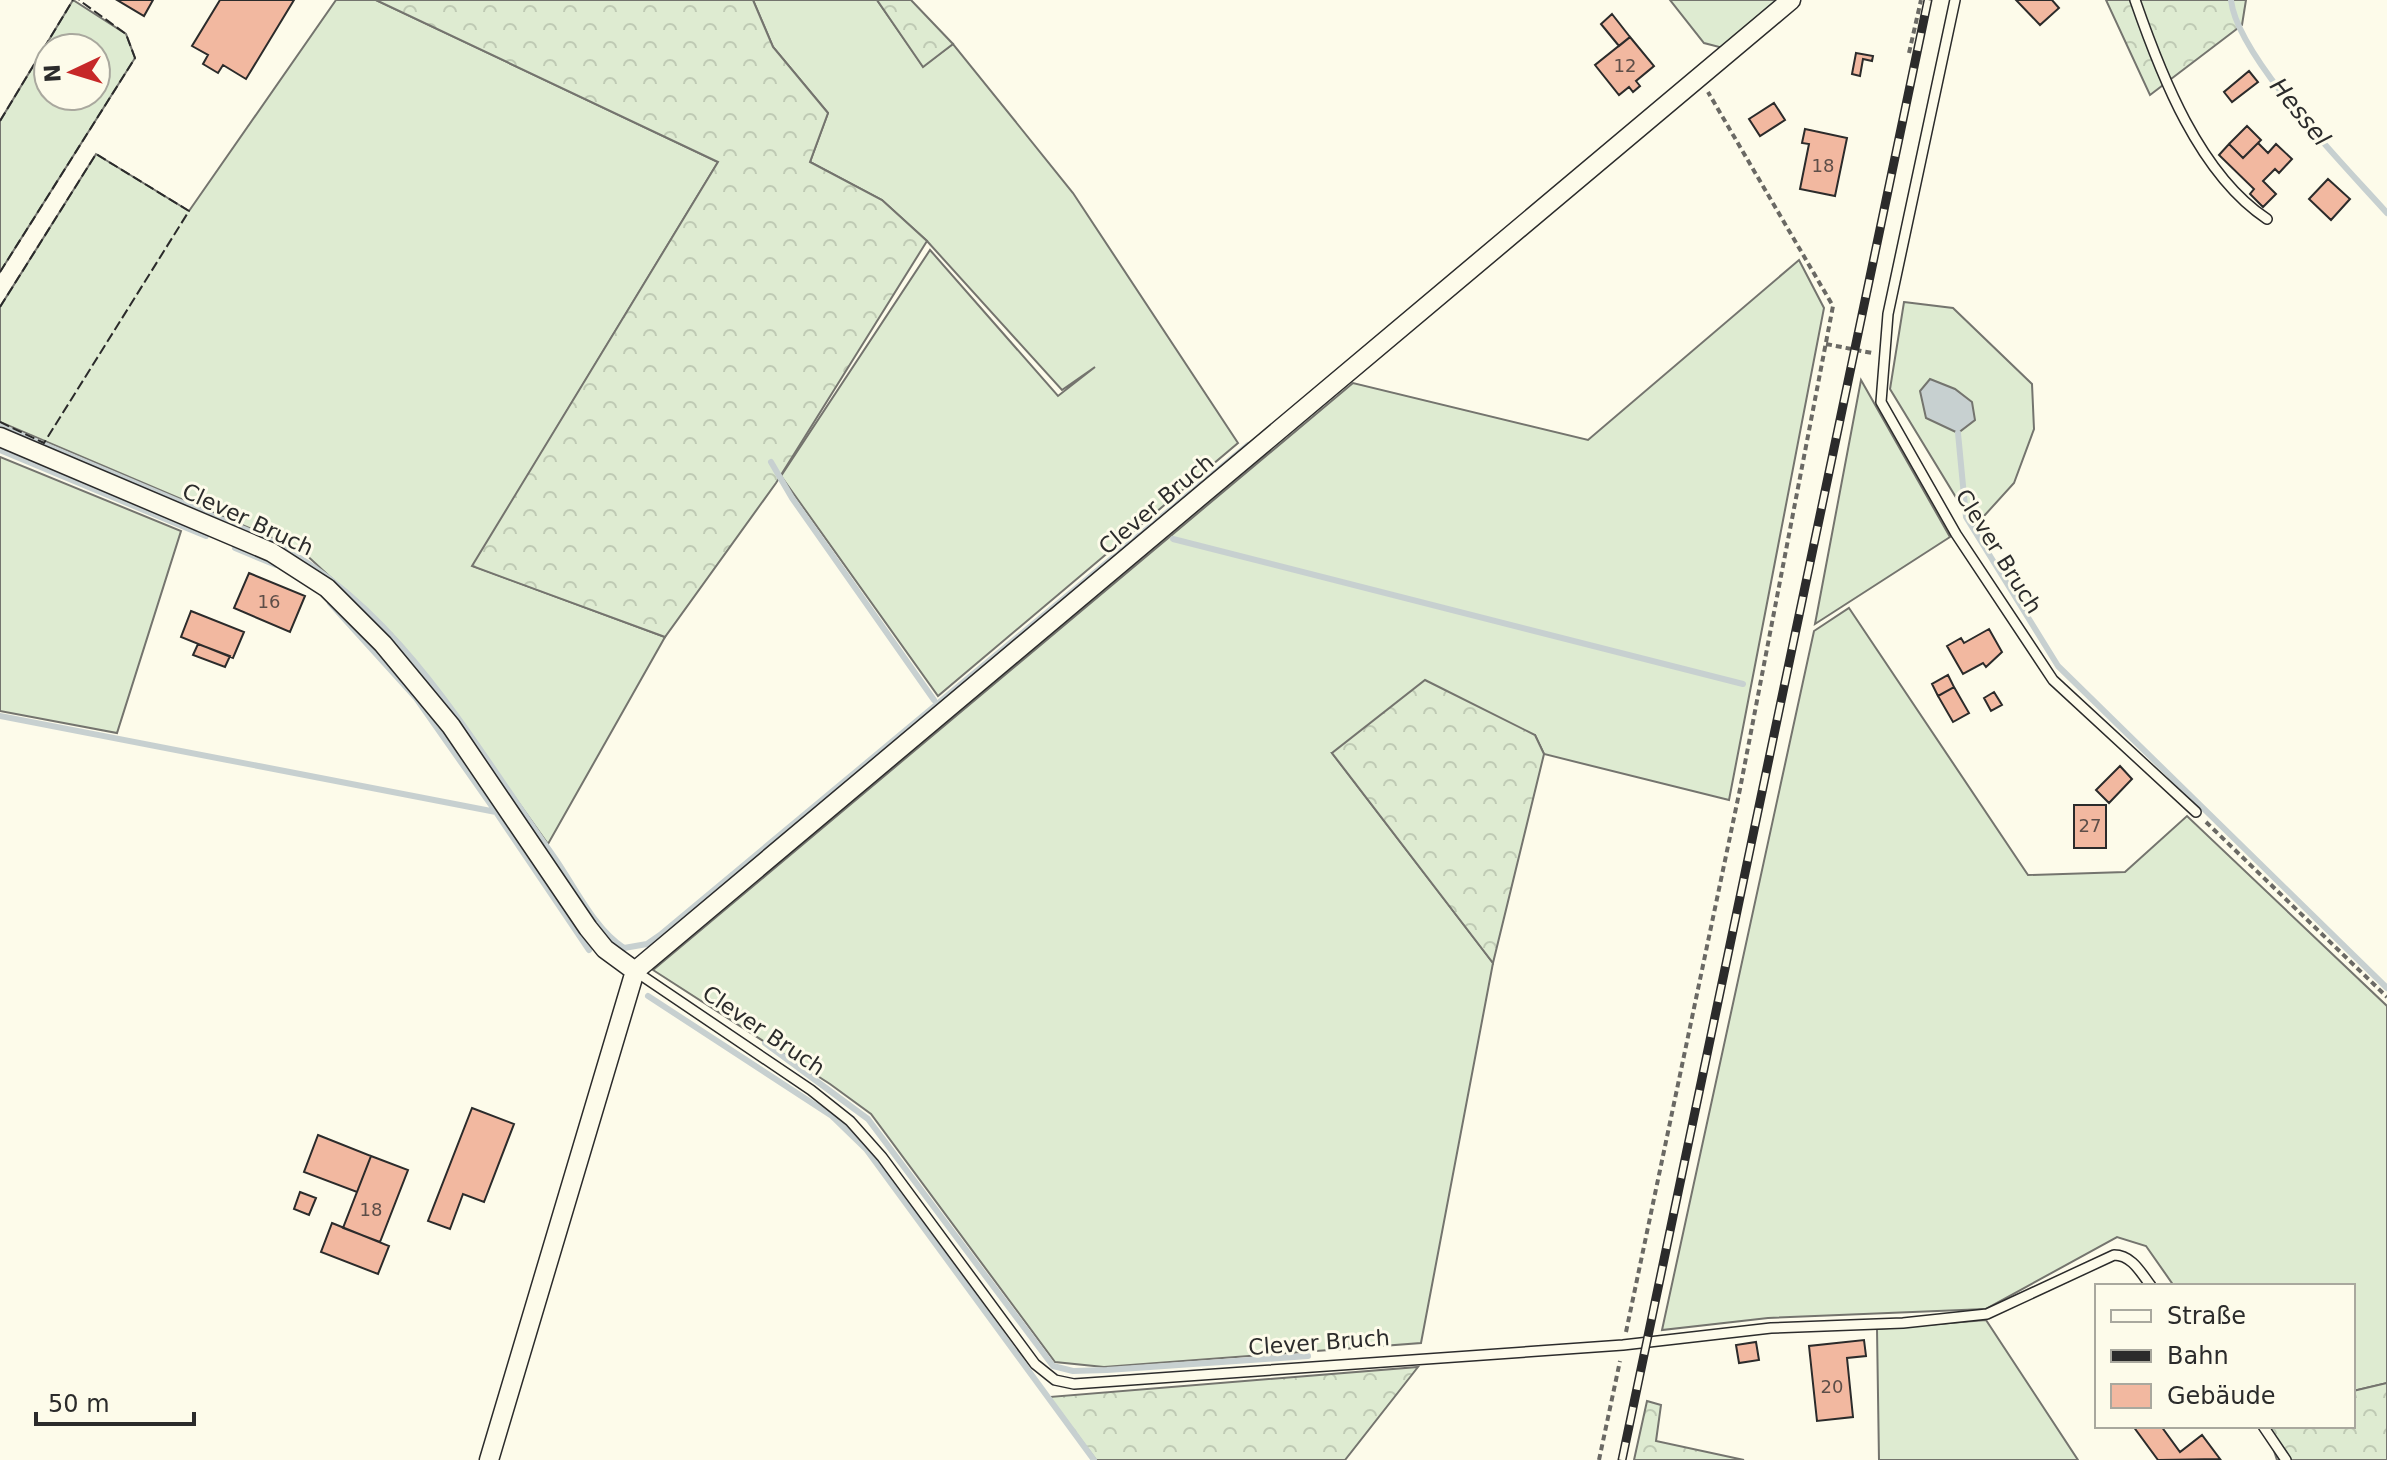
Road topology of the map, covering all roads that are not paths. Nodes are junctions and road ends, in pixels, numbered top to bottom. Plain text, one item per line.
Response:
1 (1791, 0) edge
2 (1955, 0) edge
3 (2135, 0) edge
4 (2267, 219) dead end
5 (0, 437) edge
6 (2196, 812) road end
7 (635, 971) junction
8 (2149, 1284) edge
9 (2264, 1428) edge
10 (489, 1460) edge
11 (2286, 1460) edge

1 - 7 street, Clever Bruch
2 - 6 lane, Clever Bruch
3 - 4 lane
5 - 7 street, Clever Bruch
7 - 8 lane, Clever Bruch
7 - 10 street
9 - 11 lane

